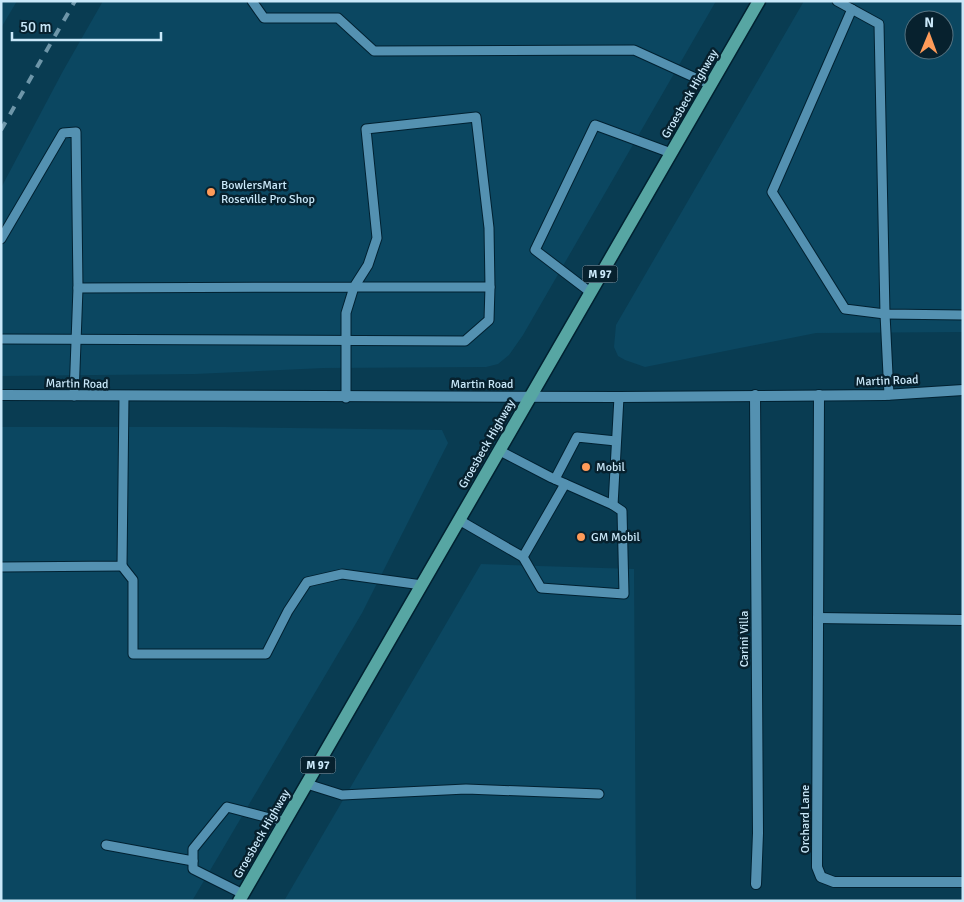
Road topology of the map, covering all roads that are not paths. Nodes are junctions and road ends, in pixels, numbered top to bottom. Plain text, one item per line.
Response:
1 (252, 1) edge
2 (759, 1) edge
3 (837, 1) edge
4 (852, 9) junction
5 (711, 86) junction
6 (672, 153) junction
7 (1, 239) edge
8 (354, 286) junction
9 (490, 287) junction
10 (78, 288) junction
11 (590, 292) junction
12 (885, 314) junction
13 (963, 315) edge
14 (1, 339) edge
15 (76, 339) junction
16 (346, 342) junction
17 (963, 390) edge
18 (756, 394) junction
19 (1, 395) edge
20 (819, 395) junction
21 (889, 395) junction
22 (74, 396) junction
23 (124, 396) junction
24 (531, 396) junction
25 (619, 397) junction
26 (346, 398) junction
27 (616, 441) junction
28 (500, 451) junction
29 (554, 480) junction
30 (565, 484) junction
31 (613, 505) junction
32 (460, 520) junction
33 (523, 557) junction
34 (122, 566) junction
35 (1, 567) edge
36 (422, 585) junction
37 (818, 618) junction
38 (963, 620) edge
39 (307, 784) junction
40 (599, 794) dead end
41 (285, 822) junction
42 (106, 845) dead end
43 (192, 861) junction
44 (963, 882) edge
45 (756, 884) dead end
46 (241, 898) edge

1 - 5 lane
2 - 5 main road, Groesbeck Highway / M 97
3 - 4 lane
4 - 12 lane
4 - 12 lane
5 - 6 main road, Groesbeck Highway / M 97
6 - 11 main road, Groesbeck Highway / M 97
6 - 11 lane
7 - 10 lane
8 - 9 lane
8 - 9 lane
8 - 10 lane
8 - 16 lane
9 - 16 lane
10 - 15 lane
11 - 24 main road, Groesbeck Highway / M 97
12 - 13 lane
12 - 21 lane
14 - 15 lane
15 - 16 lane
15 - 22 lane
16 - 26 lane
17 - 21 street, Martin Road
18 - 20 street, Martin Road
18 - 25 street, Martin Road
18 - 45 street, Carini Villa
19 - 22 street, Martin Road
20 - 21 street, Martin Road
20 - 37 street, Orchard Lane
22 - 23 street, Martin Road
23 - 26 street, Martin Road
23 - 34 lane
24 - 25 street, Martin Road
24 - 26 street, Martin Road
24 - 28 main road, Groesbeck Highway / M 97
25 - 27 lane
27 - 29 lane
27 - 31 lane
28 - 29 lane
28 - 32 main road, Groesbeck Highway / M 97
29 - 30 lane
30 - 31 lane
30 - 33 lane
31 - 33 lane
32 - 33 lane
32 - 36 main road, Groesbeck Highway / M 97
34 - 35 lane
34 - 36 lane
36 - 39 main road, Groesbeck Highway / M 97
37 - 38 street
37 - 44 street, Orchard Lane
39 - 40 lane
39 - 41 main road, Groesbeck Highway / M 97
41 - 43 lane
41 - 46 main road, Groesbeck Highway / M 97
42 - 43 lane
43 - 46 lane

